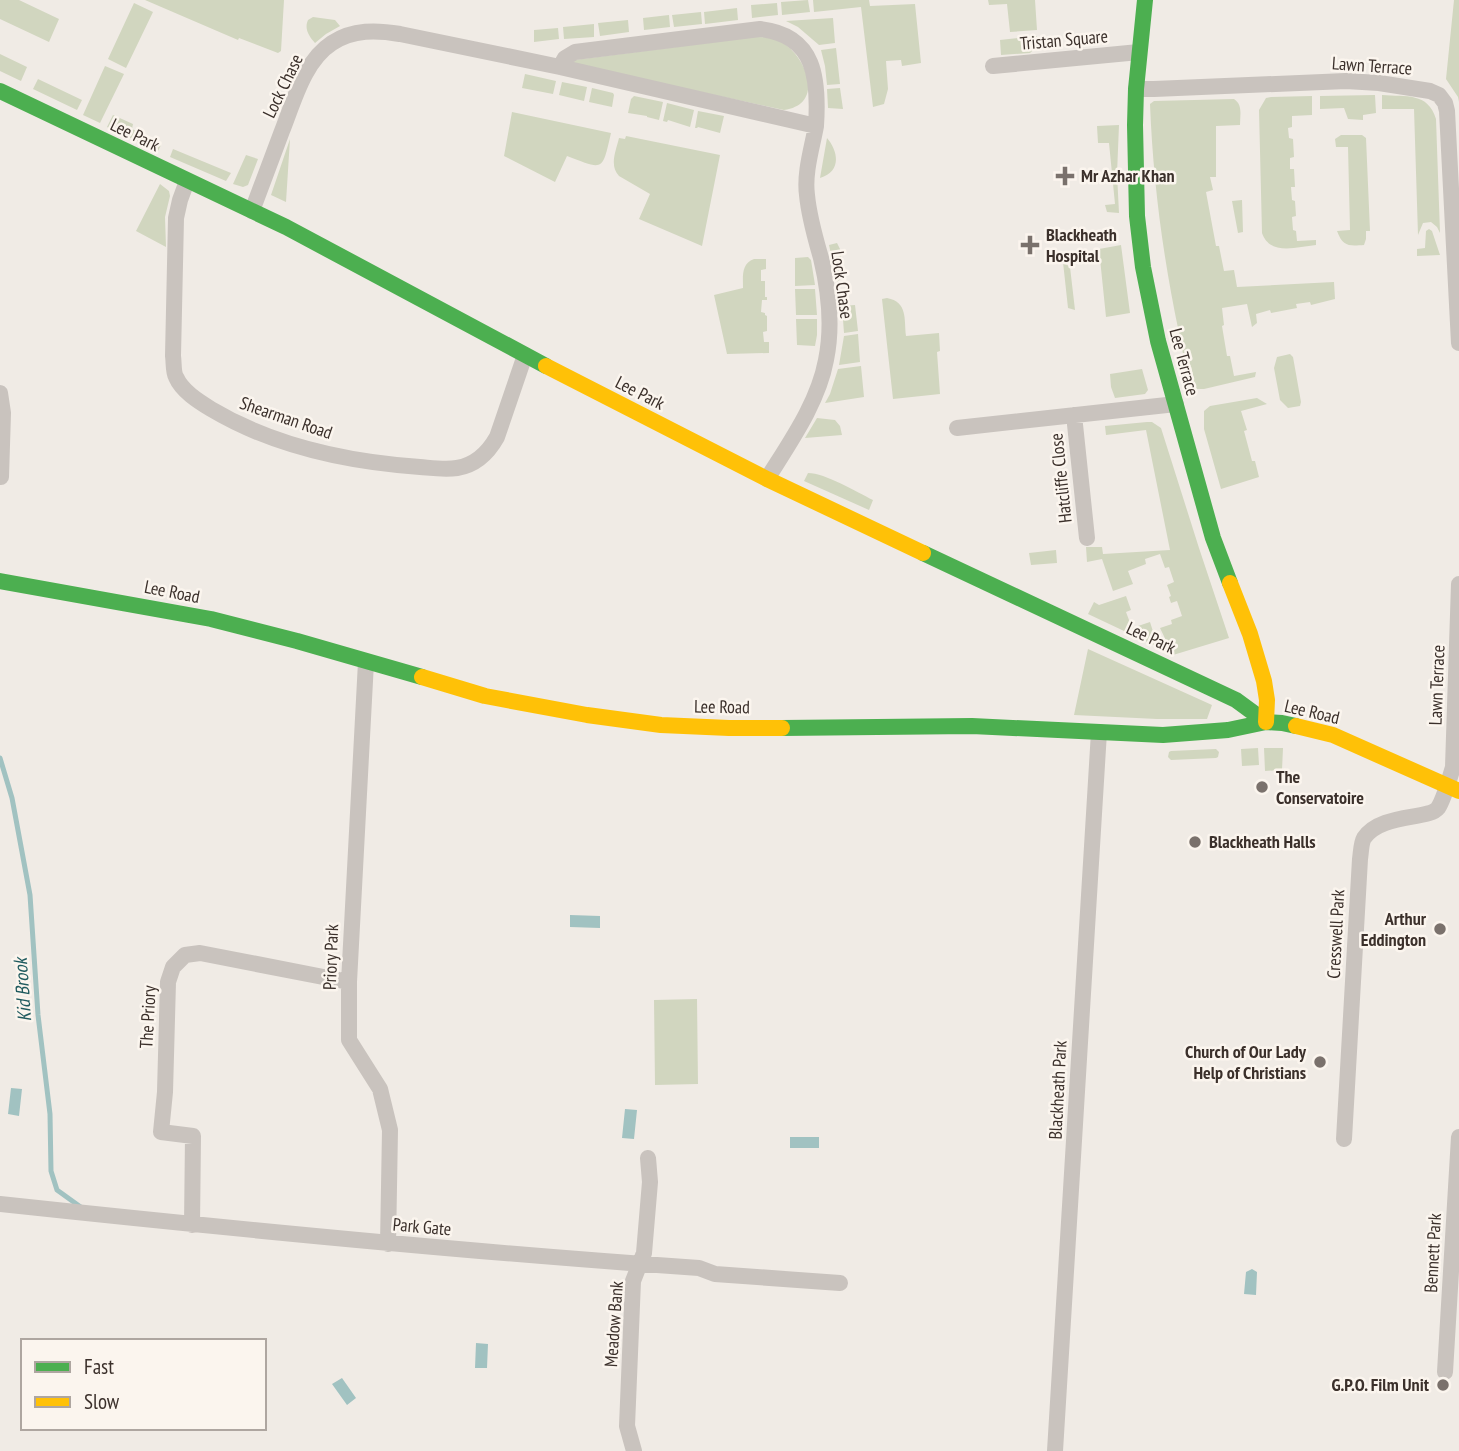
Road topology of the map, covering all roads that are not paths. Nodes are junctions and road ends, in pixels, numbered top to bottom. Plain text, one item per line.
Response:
1 (1144, 0) edge
2 (1139, 52) junction
3 (993, 66) dead end
4 (560, 67) junction
5 (1136, 89) junction
6 (0, 91) edge
7 (816, 126) junction
8 (187, 181) junction
9 (252, 211) junction
10 (1459, 343) edge
11 (524, 355) junction
12 (0, 393) edge
13 (1176, 404) junction
14 (1074, 415) junction
15 (957, 428) dead end
16 (1, 477) edge
17 (767, 479) junction
18 (1087, 538) dead end
19 (0, 581) edge
20 (1459, 584) edge
21 (366, 662) junction
22 (1266, 722) junction
23 (1100, 732) junction
24 (1453, 789) edge
25 (349, 982) junction
26 (1459, 1137) edge
27 (1344, 1139) dead end
28 (648, 1157) dead end
29 (0, 1204) edge
30 (192, 1225) junction
31 (388, 1244) junction
32 (640, 1264) junction
33 (840, 1283) dead end
34 (1445, 1372) dead end
35 (634, 1451) edge
36 (1055, 1451) edge

1 - 2 main road, Lee Terrace
2 - 3 street, Tristan Square
2 - 5 main road, Lee Terrace
4 - 7 street, Lock Chase
4 - 7 street, Lock Chase
4 - 9 street, Lock Chase
5 - 10 street, Lawn Terrace
5 - 13 main road, Lee Terrace
6 - 8 main road, Lee Park
7 - 17 street, Lock Chase
8 - 9 main road, Lee Park
8 - 11 street, Shearman Road
9 - 11 main road, Lee Park
11 - 17 main road, Lee Park
12 - 16 street
13 - 14 street, Hatcliffe Close
13 - 22 main road, Lee Terrace
14 - 15 street, Hatcliffe Close
14 - 18 street, Hatcliffe Close
17 - 22 main road, Lee Park
19 - 21 main road, Lee Road
20 - 24 street, Lawn Terrace
21 - 23 main road, Lee Road
21 - 25 street, Priory Park
22 - 23 main road, Lee Road
22 - 24 main road, Lee Road
23 - 36 street, Blackheath Park
24 - 27 street, Cresswell Park
25 - 30 street, The Priory
25 - 31 street, Priory Park
26 - 34 street, Bennett Park
28 - 32 street, Meadow Bank
29 - 30 street, Park Gate
30 - 31 street, Park Gate
31 - 32 street, Park Gate
32 - 33 street, Park Gate
32 - 35 street, Meadow Bank

